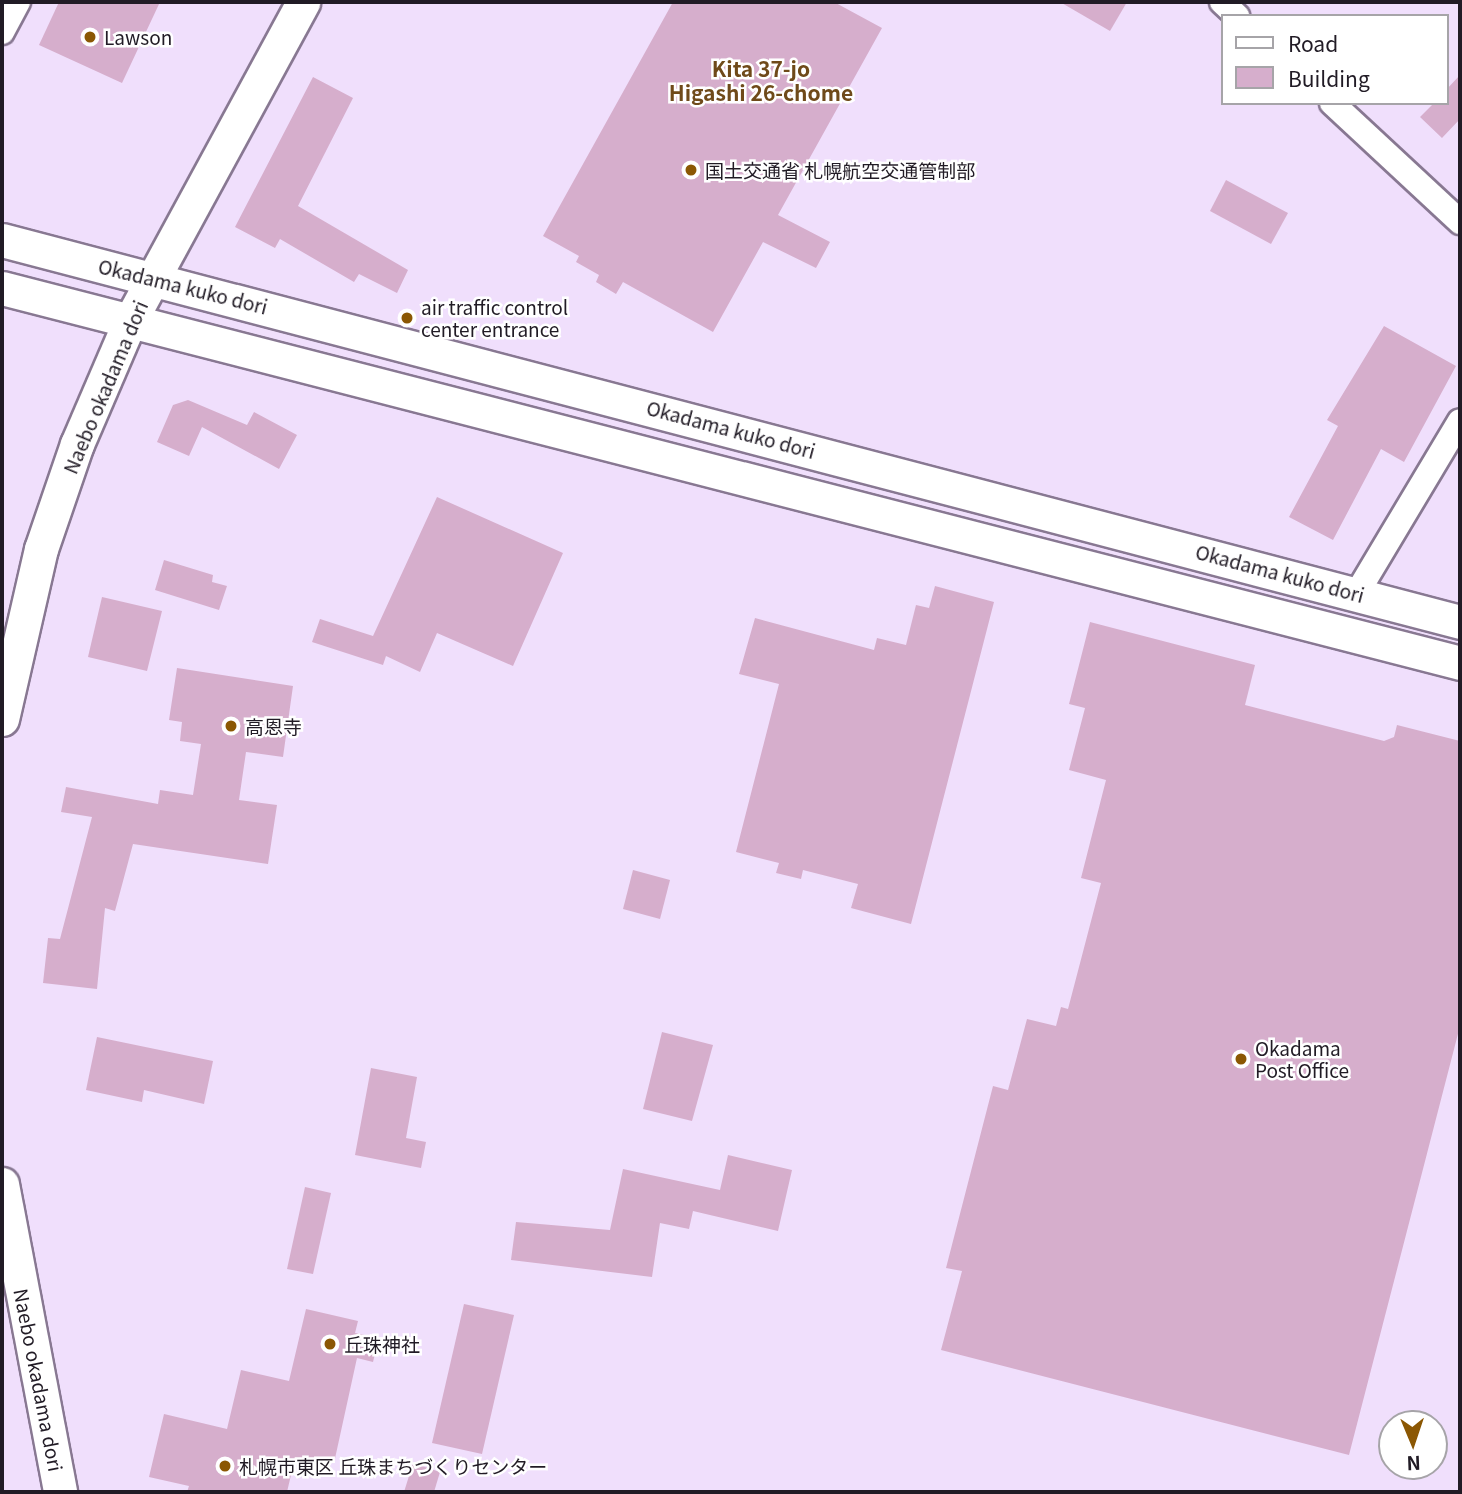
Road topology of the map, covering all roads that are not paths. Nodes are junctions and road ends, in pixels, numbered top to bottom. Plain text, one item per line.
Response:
1 (303, 2) edge
2 (1222, 2) edge
3 (12, 3) edge
4 (1235, 14) edge
5 (2, 32) edge
6 (1334, 105) edge
7 (1460, 222) edge
8 (2, 240) edge
9 (154, 276) junction
10 (2, 288) edge
11 (130, 321) junction
12 (1460, 421) edge
13 (1357, 593) junction
14 (1460, 621) edge
15 (1460, 663) edge
16 (2, 719) edge
17 (2, 1184) edge
18 (60, 1492) edge

1 - 9 main road, Naebo okadama dori
2 - 4 street
3 - 5 street
6 - 7 street
8 - 9 main road, Okadama kuko dori
9 - 11 main road, Naebo okadama dori
9 - 13 main road, Okadama kuko dori
10 - 11 main road
11 - 15 main road
11 - 16 main road, Naebo okadama dori
12 - 13 street
13 - 14 main road, Okadama kuko dori
17 - 18 main road, Naebo okadama dori

